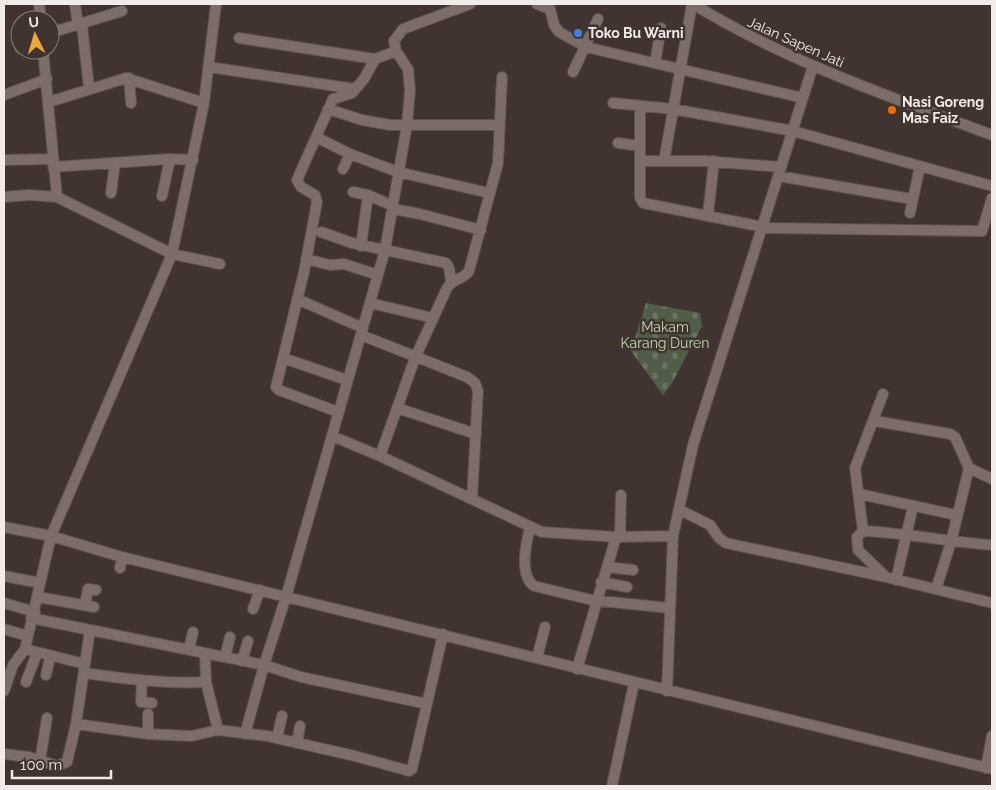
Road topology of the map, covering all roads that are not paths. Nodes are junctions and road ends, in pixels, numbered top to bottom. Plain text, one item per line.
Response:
1 (75, 4) edge
2 (216, 4) edge
3 (467, 4) edge
4 (538, 4) edge
5 (693, 4) edge
6 (122, 11) dead end
7 (598, 19) dead end
8 (80, 25) junction
9 (661, 28) dead end
10 (60, 30) edge
11 (239, 38) dead end
12 (396, 42) junction
13 (586, 47) junction
14 (375, 59) junction
15 (44, 60) edge
16 (655, 64) junction
17 (813, 66) junction
18 (209, 67) junction
19 (680, 69) junction
20 (573, 72) dead end
21 (129, 78) junction
22 (502, 78) dead end
23 (47, 79) junction
24 (89, 88) junction
25 (355, 89) junction
26 (4, 95) edge
27 (803, 98) junction
28 (49, 102) junction
29 (132, 103) dead end
30 (204, 103) junction
31 (614, 103) dead end
32 (640, 106) junction
33 (328, 109) junction
34 (673, 109) junction
35 (407, 125) junction
36 (499, 125) junction
37 (792, 131) junction
38 (992, 135) edge
39 (316, 138) junction
40 (618, 143) dead end
41 (640, 146) junction
42 (350, 154) junction
43 (170, 159) junction
44 (4, 160) edge
45 (193, 160) junction
46 (640, 161) junction
47 (664, 161) junction
48 (714, 161) junction
49 (53, 163) junction
50 (115, 163) junction
51 (920, 166) junction
52 (343, 169) dead end
53 (779, 171) junction
54 (398, 172) junction
55 (992, 186) edge
56 (353, 192) dead end
57 (489, 192) junction
58 (111, 193) dead end
59 (368, 195) junction
60 (162, 196) dead end
61 (4, 197) edge
62 (57, 197) junction
63 (992, 198) edge
64 (912, 199) junction
65 (393, 207) junction
66 (910, 213) dead end
67 (708, 215) junction
68 (762, 226) junction
69 (481, 230) junction
70 (321, 232) dead end
71 (362, 246) junction
72 (385, 250) junction
73 (172, 254) junction
74 (306, 260) junction
75 (220, 264) dead end
76 (378, 276) junction
77 (451, 281) junction
78 (298, 299) junction
79 (370, 303) junction
80 (433, 318) junction
81 (362, 331) junction
82 (284, 358) junction
83 (415, 358) junction
84 (347, 380) junction
85 (883, 394) dead end
86 (398, 408) junction
87 (338, 412) junction
88 (875, 421) junction
89 (476, 434) junction
90 (332, 436) junction
91 (380, 456) junction
92 (969, 468) junction
93 (992, 479) edge
94 (859, 494) junction
95 (621, 496) dead end
96 (472, 499) junction
97 (913, 506) junction
98 (680, 510) junction
99 (956, 515) junction
100 (4, 527) edge
101 (530, 528) junction
102 (863, 531) junction
103 (906, 533) junction
104 (51, 536) junction
105 (672, 536) junction
106 (618, 537) junction
107 (951, 542) junction
108 (992, 545) edge
109 (122, 556) junction
110 (606, 566) junction
111 (120, 568) dead end
112 (633, 570) dead end
113 (4, 576) edge
114 (891, 578) junction
115 (601, 582) junction
116 (40, 583) junction
117 (627, 587) dead end
118 (936, 589) junction
119 (96, 590) dead end
120 (260, 590) junction
121 (38, 597) junction
122 (286, 597) junction
123 (596, 600) junction
124 (4, 603) edge
125 (992, 603) edge
126 (670, 608) junction
127 (253, 610) dead end
128 (33, 615) junction
129 (544, 626) dead end
130 (4, 629) edge
131 (90, 630) junction
132 (193, 632) dead end
133 (444, 634) junction
134 (27, 636) junction
135 (230, 637) dead end
136 (248, 641) dead end
137 (25, 649) junction
138 (188, 649) junction
139 (37, 653) junction
140 (205, 653) junction
141 (50, 657) junction
142 (226, 657) junction
143 (537, 658) junction
144 (242, 661) junction
145 (264, 665) junction
146 (85, 668) junction
147 (577, 668) junction
148 (46, 675) dead end
149 (6, 678) edge
150 (142, 680) junction
151 (26, 682) dead end
152 (206, 682) junction
153 (634, 683) junction
154 (667, 691) junction
155 (4, 692) edge
156 (152, 702) dead end
157 (427, 704) junction
158 (148, 714) dead end
159 (282, 716) dead end
160 (47, 718) dead end
161 (76, 724) junction
162 (300, 726) dead end
163 (218, 730) junction
164 (148, 734) junction
165 (246, 734) junction
166 (992, 736) edge
167 (277, 738) junction
168 (297, 743) junction
169 (4, 754) edge
170 (40, 761) junction
171 (989, 769) edge
172 (612, 786) edge

1 - 8 street
2 - 18 street
3 - 12 street
4 - 13 street
5 - 17 street, Jalan Sapen Jati
5 - 19 street
6 - 8 street
7 - 13 street
8 - 10 street
8 - 24 street
9 - 16 street
11 - 14 street
12 - 14 street
12 - 35 street
13 - 16 street
13 - 20 street
14 - 25 street
15 - 23 street
16 - 19 street
17 - 27 street
17 - 38 street, Jalan Sapen Jati
18 - 25 street
18 - 30 street
19 - 27 street
19 - 34 street
21 - 24 street
21 - 29 street
21 - 30 street
22 - 36 street
23 - 26 street
23 - 28 street
24 - 28 street
25 - 33 street
27 - 37 street
28 - 49 street
30 - 45 street
31 - 32 street
32 - 34 street
32 - 41 street
33 - 35 street
33 - 39 street
34 - 37 street
34 - 47 street
35 - 36 street
35 - 54 street
36 - 57 street
37 - 51 street
37 - 53 street
39 - 42 street
39 - 74 street
40 - 41 street
41 - 46 street
42 - 52 street
42 - 54 street
43 - 45 street
43 - 50 street
43 - 60 street
44 - 49 street
45 - 73 street
46 - 47 street
46 - 67 street
47 - 48 street
48 - 53 street
48 - 67 street
49 - 50 street
49 - 62 street
50 - 58 street
51 - 55 street
51 - 64 street
53 - 64 street
53 - 68 street
54 - 57 street
54 - 65 street
56 - 59 street
57 - 69 street
59 - 65 street
59 - 71 street
61 - 62 street
62 - 73 street
63 - 68 street
64 - 66 street
65 - 69 street
65 - 72 street
67 - 68 street
68 - 98 street
69 - 77 street
70 - 71 street
71 - 72 street
72 - 76 street
72 - 77 street
73 - 75 street
73 - 104 street
74 - 76 street
74 - 78 street
76 - 79 street
77 - 80 street
78 - 81 street
78 - 82 street
79 - 80 street
79 - 81 street
80 - 83 street
81 - 83 street
81 - 84 street
82 - 84 street
82 - 87 street
83 - 86 street
83 - 89 street
84 - 87 street
85 - 88 street
86 - 89 street
86 - 91 street
87 - 90 street
88 - 92 street
88 - 94 street
89 - 96 street
90 - 91 street
90 - 122 street
91 - 96 street
92 - 93 street
92 - 99 street
94 - 97 street
94 - 102 street
95 - 106 street
96 - 101 street
97 - 99 street
97 - 103 street
98 - 105 street
98 - 114 street
99 - 107 street
100 - 104 street
101 - 106 street
101 - 123 street
102 - 103 street
102 - 114 street
103 - 107 street
103 - 114 street
104 - 109 street
104 - 116 street
105 - 106 street
105 - 126 street
106 - 110 street
107 - 108 street
107 - 118 street
109 - 111 street
109 - 120 street
110 - 112 street
110 - 115 street
113 - 116 street
114 - 118 street
115 - 117 street
115 - 123 street
116 - 121 street
118 - 125 street
119 - 121 street
120 - 122 street
120 - 127 street
121 - 128 street
122 - 133 street
122 - 145 street
123 - 126 street
123 - 147 street
124 - 128 street
126 - 154 street
128 - 131 street
128 - 134 street
129 - 143 street
130 - 134 street
131 - 138 street
131 - 146 street
132 - 138 street
133 - 143 street
133 - 157 street
134 - 137 street
135 - 142 street
136 - 144 street
137 - 139 street
137 - 149 street
138 - 140 street
139 - 141 street
139 - 151 street
140 - 142 street
140 - 152 street
141 - 146 street
141 - 148 street
142 - 144 street
143 - 147 street
144 - 145 street
145 - 157 street
145 - 165 street
146 - 150 street
146 - 161 street
147 - 153 street
149 - 155 street
150 - 152 street
150 - 156 street
152 - 163 street
153 - 154 street
153 - 172 street
154 - 171 street
157 - 168 street
158 - 164 street
159 - 167 street
160 - 170 street
161 - 164 street
161 - 170 street
162 - 168 street
163 - 164 street
163 - 165 street
165 - 167 street
166 - 171 street
167 - 168 street
169 - 170 street

